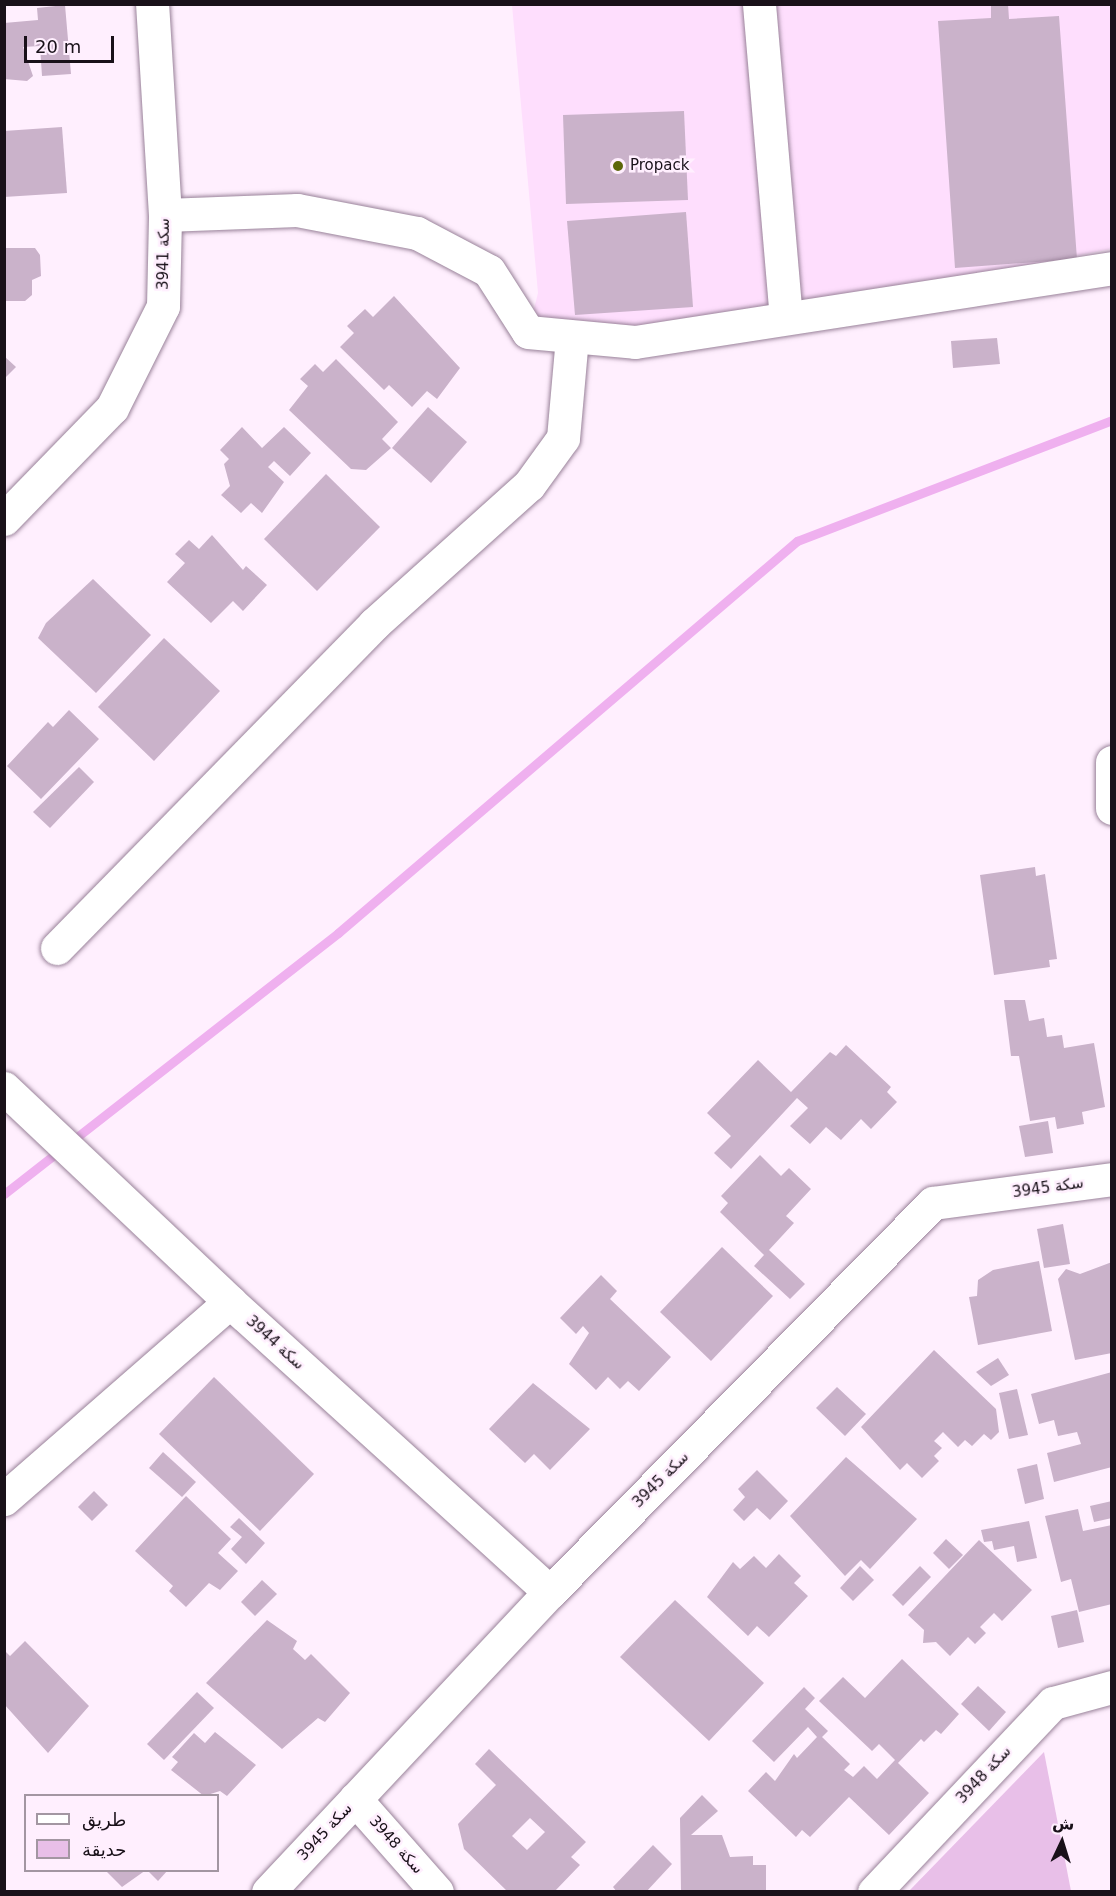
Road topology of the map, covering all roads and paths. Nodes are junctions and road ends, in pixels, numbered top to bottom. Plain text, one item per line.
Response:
1 (152, 4) edge
2 (759, 4) edge
3 (165, 215) junction
4 (1112, 268) edge
5 (786, 316) junction
6 (572, 338) junction
7 (4, 519) edge
8 (1112, 762) edge
9 (1112, 808) edge
10 (57, 948) dead end
11 (4, 1088) edge
12 (1112, 1179) edge
13 (230, 1302) junction
14 (4, 1499) edge
15 (550, 1592) junction
16 (1112, 1687) edge
17 (355, 1799) junction
18 (268, 1892) edge
19 (437, 1892) edge
20 (874, 1892) edge

1 - 3 street, سكة 3941
2 - 5 street
3 - 6 street
3 - 7 street, سكة 3941
4 - 5 street
5 - 6 street
6 - 10 street
8 - 9 street
11 - 13 street, سكة 3944
12 - 15 street, سكة 3945
13 - 14 street
13 - 15 street, سكة 3944
15 - 17 street, سكة 3945
16 - 20 street, سكة 3948
17 - 18 street, سكة 3945
17 - 19 street, سكة 3948

